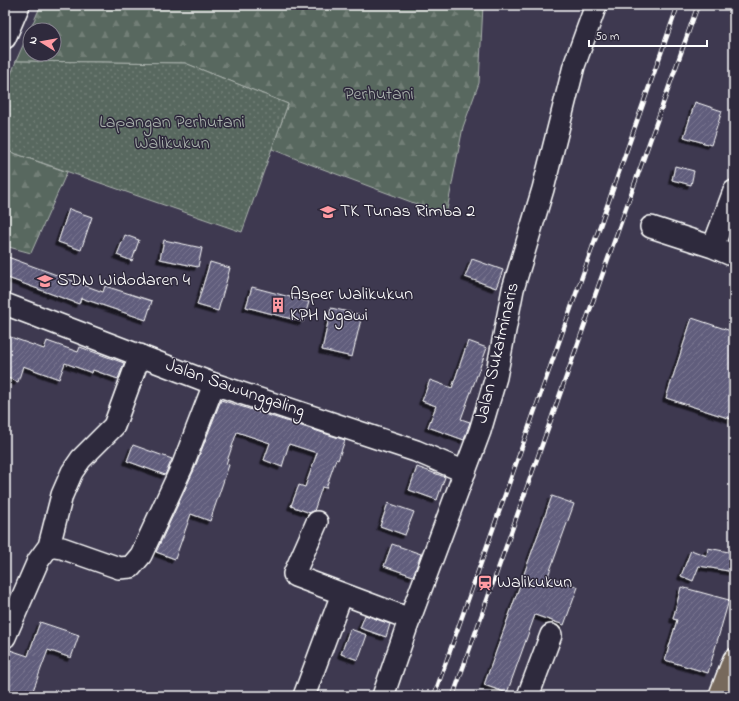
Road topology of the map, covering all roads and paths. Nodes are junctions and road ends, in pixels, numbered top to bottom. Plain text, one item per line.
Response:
1 (19, 5) edge
2 (596, 5) edge
3 (5, 38) edge
4 (734, 191) edge
5 (651, 227) dead end
6 (713, 248) junction
7 (734, 256) edge
8 (5, 304) edge
9 (140, 355) junction
10 (214, 384) junction
11 (465, 472) junction
12 (317, 522) dead end
13 (49, 546) junction
14 (342, 594) junction
15 (410, 619) junction
16 (551, 635) dead end
17 (5, 637) edge
18 (304, 696) edge
19 (383, 696) edge
20 (528, 696) edge

1 - 3 street
2 - 11 street, Jalan Sukatminaris
4 - 6 street
5 - 6 street
6 - 7 street
8 - 9 street, Jalan Sawunggaling
9 - 10 street, Jalan Sawunggaling
9 - 13 street
10 - 11 street, Jalan Sawunggaling
10 - 13 street
11 - 15 street, Jalan Sukatminaris
12 - 14 street
13 - 17 street
14 - 15 street
14 - 18 street
15 - 19 street, Jalan Sukatminaris
16 - 20 street

